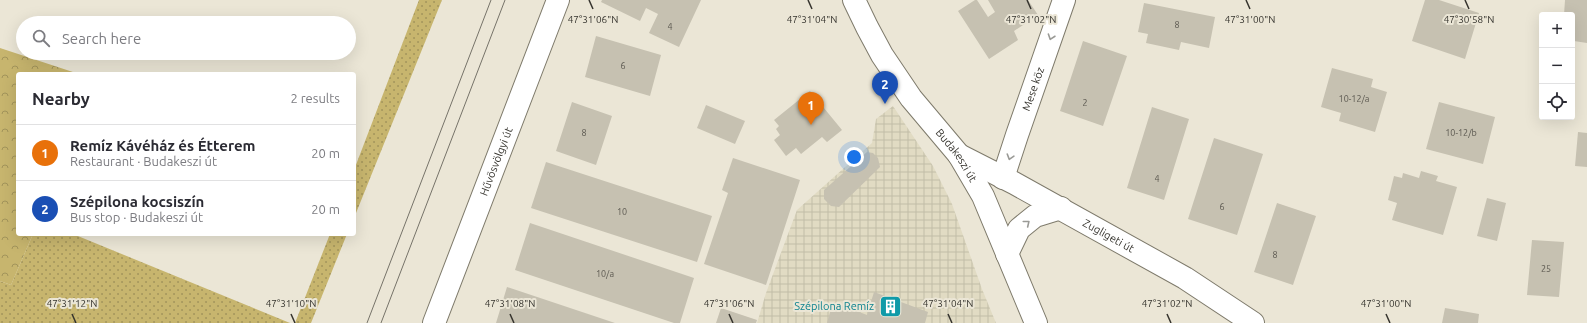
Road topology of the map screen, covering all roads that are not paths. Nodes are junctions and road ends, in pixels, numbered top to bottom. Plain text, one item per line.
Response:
1 (558, 0) edge
2 (854, 0) edge
3 (1064, 0) edge
4 (959, 156) junction
5 (1003, 178) junction
6 (1061, 208) junction
7 (1007, 254) junction
8 (434, 323) edge
9 (1036, 323) edge
10 (1253, 323) edge

1 - 8 main road, Hűvösvölgyi út
2 - 4 main road, Budakeszi út
3 -> 5 main road, Mese köz
4 - 5 main road, Zugligeti út
4 - 7 main road, Budakeszi út
5 - 6 main road, Zugligeti út
7 -> 6 main road
6 - 10 main road, Zugligeti út
7 - 9 main road, Budakeszi út

